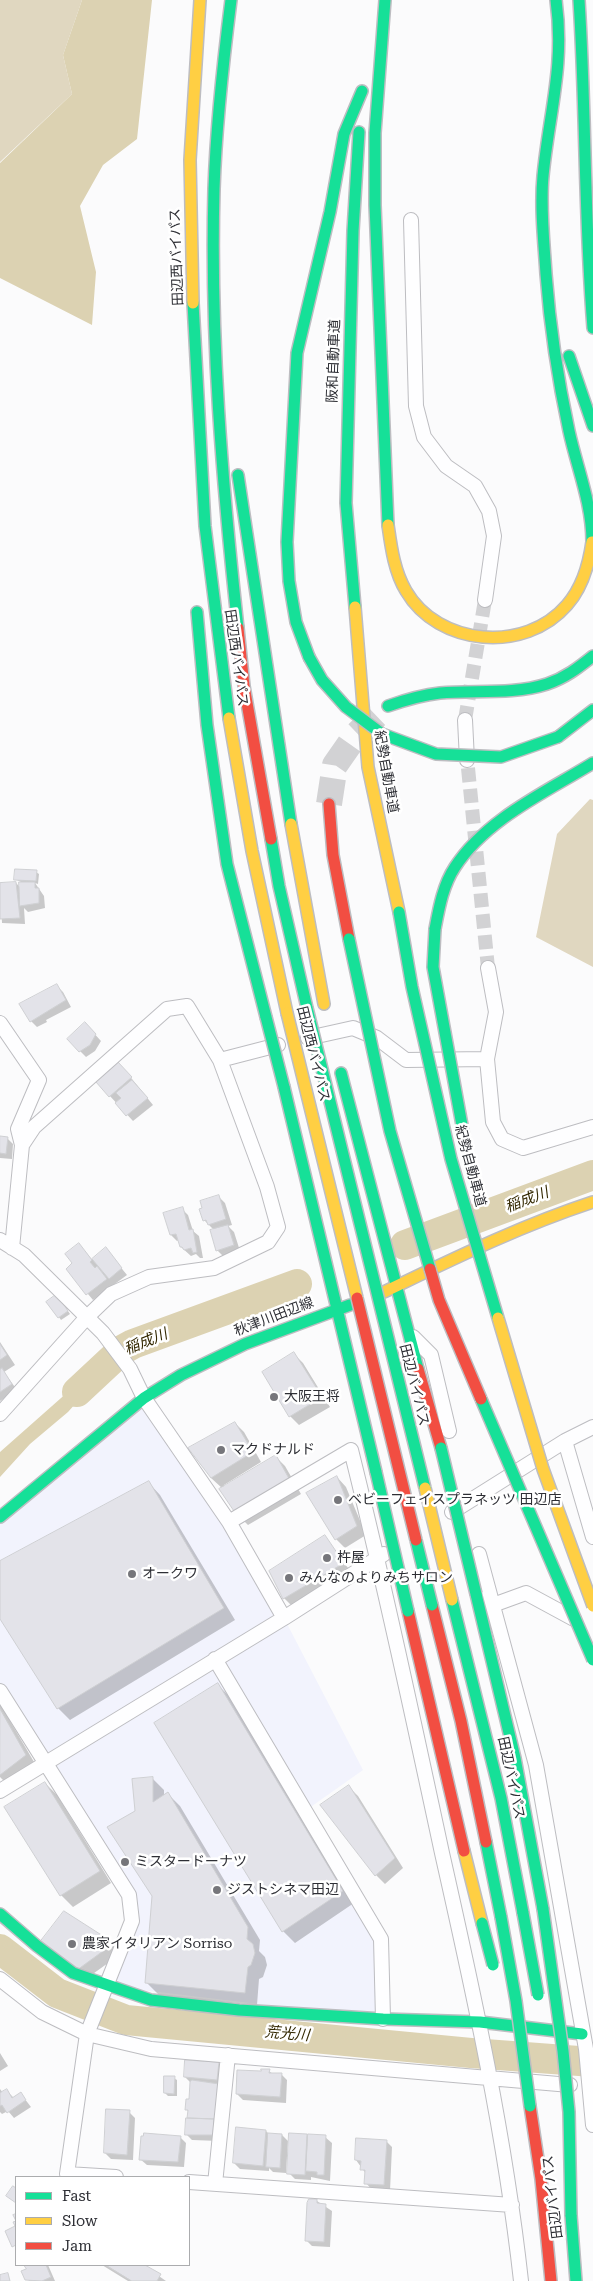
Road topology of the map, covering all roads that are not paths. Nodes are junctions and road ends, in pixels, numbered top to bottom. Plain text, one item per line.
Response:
1 (200, 0) edge
2 (231, 0) edge
3 (374, 0) edge
4 (384, 0) edge
5 (556, 0) edge
6 (579, 0) edge
7 (372, 18) dead end
8 (552, 124) junction
9 (554, 189) dead end
10 (411, 220) dead end
11 (192, 276) junction
12 (216, 316) junction
13 (593, 328) edge
14 (567, 346) dead end
15 (593, 426) edge
16 (188, 435) dead end
17 (233, 438) dead end
18 (237, 467) dead end
19 (196, 600) dead end
20 (485, 600) tunnel mouth
21 (593, 656) edge
22 (388, 706) tunnel mouth
23 (593, 710) edge
24 (465, 720) tunnel mouth
25 (363, 724) joint
26 (593, 763) edge
27 (468, 768) tunnel mouth
28 (328, 804) tunnel mouth
29 (488, 968) tunnel mouth
30 (0, 1022) edge
31 (335, 1047) dead end
32 (487, 1058) junction
33 (220, 1060) junction
34 (340, 1068) dead end
35 (593, 1127) edge
36 (22, 1146) junction
37 (468, 1159) dead end
38 (475, 1197) dead end
39 (593, 1202) edge
40 (0, 1240) edge
41 (12, 1248) junction
42 (482, 1261) junction
43 (396, 1287) junction
44 (375, 1290) joint
45 (359, 1307) joint
46 (337, 1310) junction
47 (87, 1317) junction
48 (407, 1331) junction
49 (144, 1398) junction
50 (0, 1414) edge
51 (593, 1427) edge
52 (565, 1441) junction
53 (466, 1504) junction
54 (0, 1518) edge
55 (229, 1522) junction
56 (593, 1536) edge
57 (378, 1558) junction
58 (493, 1604) junction
59 (593, 1606) edge
60 (284, 1618) junction
61 (593, 1630) edge
62 (216, 1659) junction
63 (593, 1660) edge
64 (0, 1692) edge
65 (46, 1763) junction
66 (0, 1791) edge
67 (0, 1914) edge
68 (496, 1978) dead end
69 (0, 1979) edge
70 (106, 1991) junction
71 (506, 2015) dead end
72 (383, 2019) junction
73 (480, 2022) junction
74 (89, 2030) junction
75 (587, 2034) edge
76 (547, 2046) dead end
77 (228, 2055) junction
78 (551, 2074) dead end
79 (490, 2077) junction
80 (592, 2087) edge
81 (554, 2092) dead end
82 (530, 2106) junction
83 (557, 2111) dead end
84 (593, 2125) edge
85 (100, 2176) edge
86 (190, 2182) edge
87 (215, 2184) junction
88 (512, 2205) junction
89 (571, 2215) junction
90 (521, 2281) edge
91 (551, 2281) edge
92 (576, 2281) edge

1 - 11 main road, 田辺西バイパス
2 - 12 main road, 田辺西バイパス
3 - 7 main road
4 - 8 main road
5 - 8 main road
6 - 13 main road
8 - 9 main road
10 - 20 street
11 - 16 main road
11 - 45 main road, 田辺西バイパス, bridge
12 - 17 main road
12 - 44 main road, 田辺西バイパス, bridge
14 - 15 main road
18 - 31 main road
19 - 46 main road, bridge
21 - 22 main road
23 - 25 main road, 阪和自動車道, bridge
24 - 27 street
25 - 42 main road, 紀勢自動車道, bridge
26 - 37 main road, bridge
28 - 63 main road, bridge
29 - 32 street
30 - 36 street
32 - 33 street
32 - 35 street
33 - 36 street
33 - 47 street
34 - 43 main road
36 - 41 street
38 - 42 main road, bridge
39 - 43 main road, 秋津川田辺線
40 - 41 street
41 - 47 street
42 - 59 main road, 紀勢自動車道, bridge
43 - 46 main road, 秋津川田辺線
43 - 48 main road
44 - 76 main road, 田辺バイパス, bridge
45 - 82 main road, 田辺バイパス, bridge
46 - 49 main road, 秋津川田辺線
46 - 68 main road, bridge
47 - 49 street
47 - 50 street
48 - 53 street
48 - 89 main road, bridge
49 - 54 main road, 秋津川田辺線
49 - 55 street
51 - 52 street
52 - 53 street
52 - 56 street
53 - 57 street
53 - 58 street
55 - 57 street
55 - 60 street
57 - 60 street
57 - 73 street
58 - 61 street
58 - 75 street
60 - 62 street
62 - 65 street
62 - 72 street
64 - 65 street
65 - 66 street
65 - 70 street
67 - 70 main road
69 - 74 street
70 - 72 main road
70 - 74 street
71 - 82 main road, bridge
72 - 73 main road
73 - 75 main road
73 - 79 street
74 - 77 street
74 - 85 street
75 - 80 street
77 - 79 street
77 - 87 street
78 - 81 main road
79 - 80 street
79 - 88 street
80 - 84 street
82 - 91 main road, 田辺バイパス
83 - 89 main road, 田辺バイパス, bridge
86 - 87 street
87 - 88 street
88 - 90 street
89 - 92 main road, 田辺バイパス

